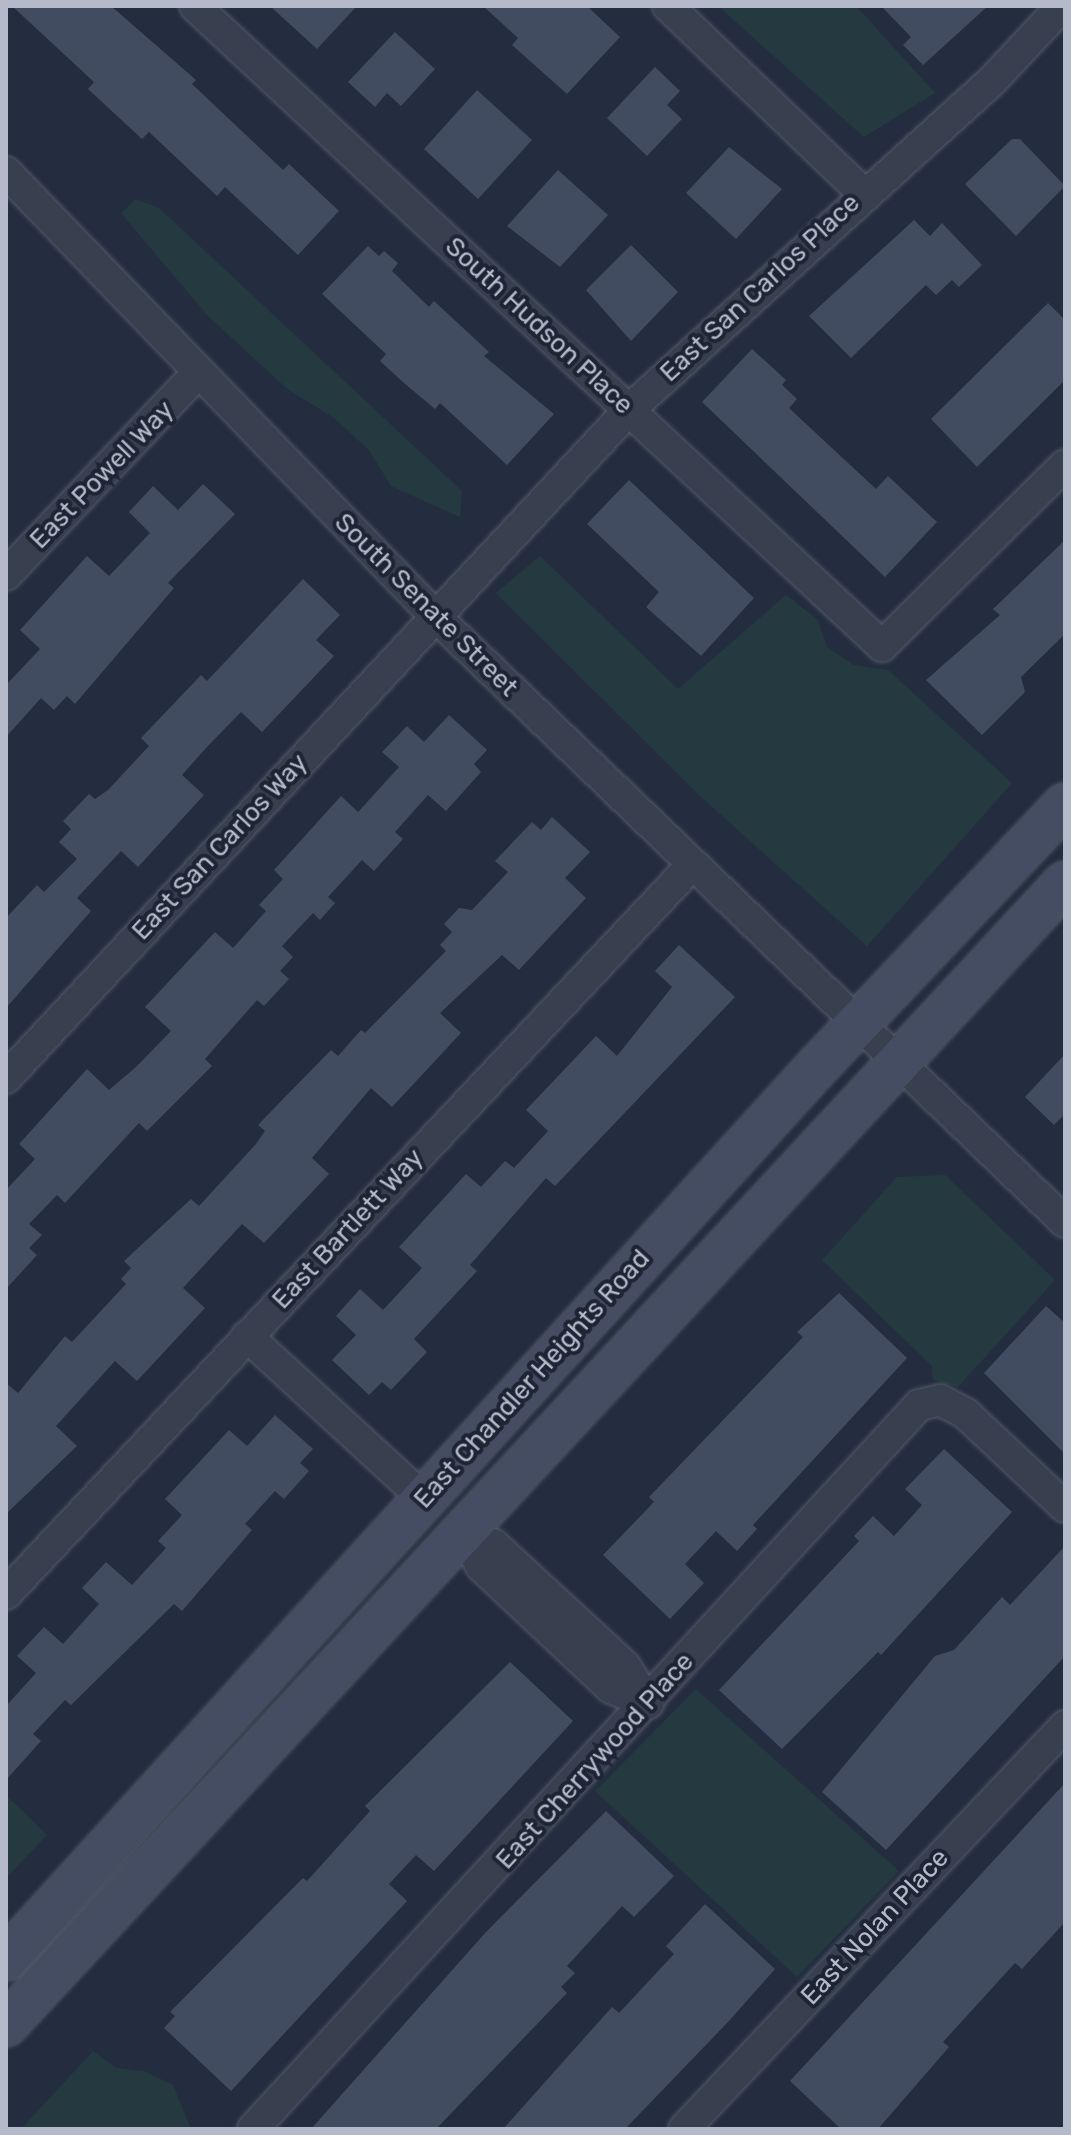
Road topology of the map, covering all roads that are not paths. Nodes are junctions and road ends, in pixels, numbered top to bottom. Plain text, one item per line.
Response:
1 (195, 6) edge
2 (668, 6) edge
3 (1062, 6) edge
4 (6, 172) edge
5 (863, 193) junction
6 (197, 374) junction
7 (629, 410) junction
8 (1065, 465) edge
9 (6, 575) edge
10 (435, 616) junction
11 (1065, 805) edge
12 (692, 865) junction
13 (1065, 883) edge
14 (862, 1021) junction
15 (900, 1060) junction
16 (6, 1078) edge
17 (1065, 1222) edge
18 (247, 1336) junction
19 (423, 1498) junction
20 (1065, 1507) edge
21 (463, 1533) junction
22 (6, 1594) edge
23 (648, 1703) junction
24 (1065, 1726) edge
25 (6, 1959) edge
26 (6, 2025) edge
27 (253, 2129) edge
28 (684, 2129) edge

1 - 7 street, South Hudson Place
2 - 5 street
3 - 5 street, East San Carlos Place
4 - 6 street, South Senate Street
5 - 7 street, East San Carlos Place
6 - 9 street, East Powell Way
6 - 10 street, South Senate Street
7 - 8 street, South Hudson Place
7 - 10 street, East San Carlos Place
10 - 12 street, South Senate Street
10 - 16 street, East San Carlos Way
11 - 14 main road, East Chandler Heights Road
12 - 14 street, South Senate Street
12 - 18 street, East Bartlett Way
13 - 15 main road, East Chandler Heights Road
14 - 15 street, South Senate Street
14 - 19 main road, East Chandler Heights Road
15 - 17 street, South Senate Street
15 - 21 main road, East Chandler Heights Road
18 - 19 street
18 - 22 street, East Bartlett Way
19 - 21 main road
19 - 25 main road, East Chandler Heights Road
20 - 23 street, East Cherrywood Place
21 - 23 street
21 - 26 main road, East Chandler Heights Road
23 - 27 street, East Cherrywood Place
24 - 28 street, East Nolan Place

